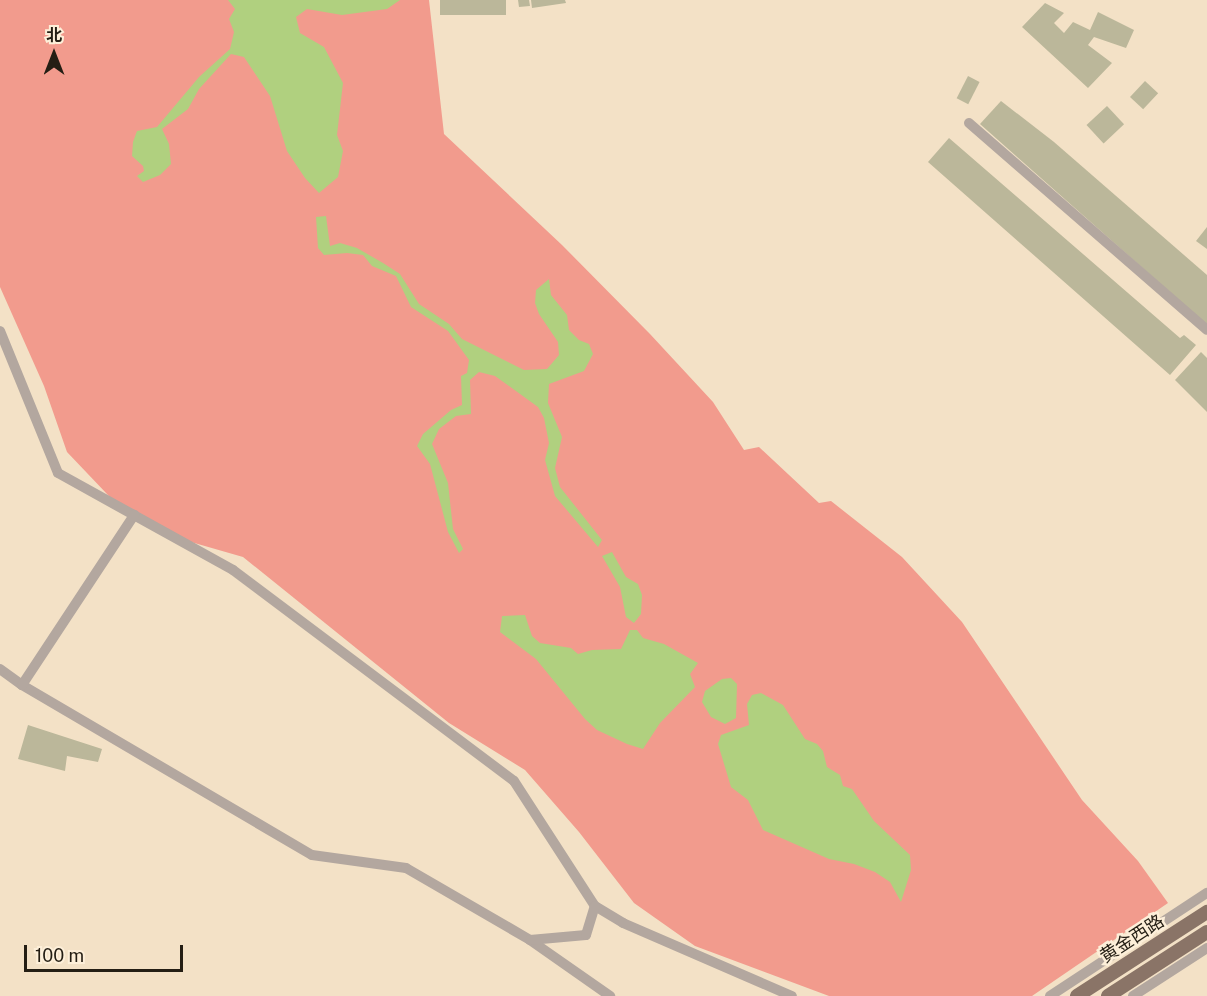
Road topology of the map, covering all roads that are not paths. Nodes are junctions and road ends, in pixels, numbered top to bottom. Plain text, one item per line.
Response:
1 (969, 123) dead end
2 (1207, 330) edge
3 (0, 331) edge
4 (134, 515) junction
5 (0, 669) edge
6 (22, 686) junction
7 (1207, 893) edge
8 (595, 906) junction
9 (1207, 912) edge
10 (1207, 932) edge
11 (530, 940) junction
12 (1207, 948) edge
13 (610, 996) edge
14 (792, 996) edge
15 (1050, 996) edge
16 (1077, 996) edge
17 (1108, 996) edge
18 (1133, 996) edge

1 - 2 street
3 - 4 street
4 - 6 street
4 - 8 street
5 - 6 street
6 - 11 street
7 - 15 street
8 - 11 street
8 - 14 street
9 - 16 main road, 黄金西路
10 - 17 main road, 黄金西路
11 - 13 street
12 - 18 street

